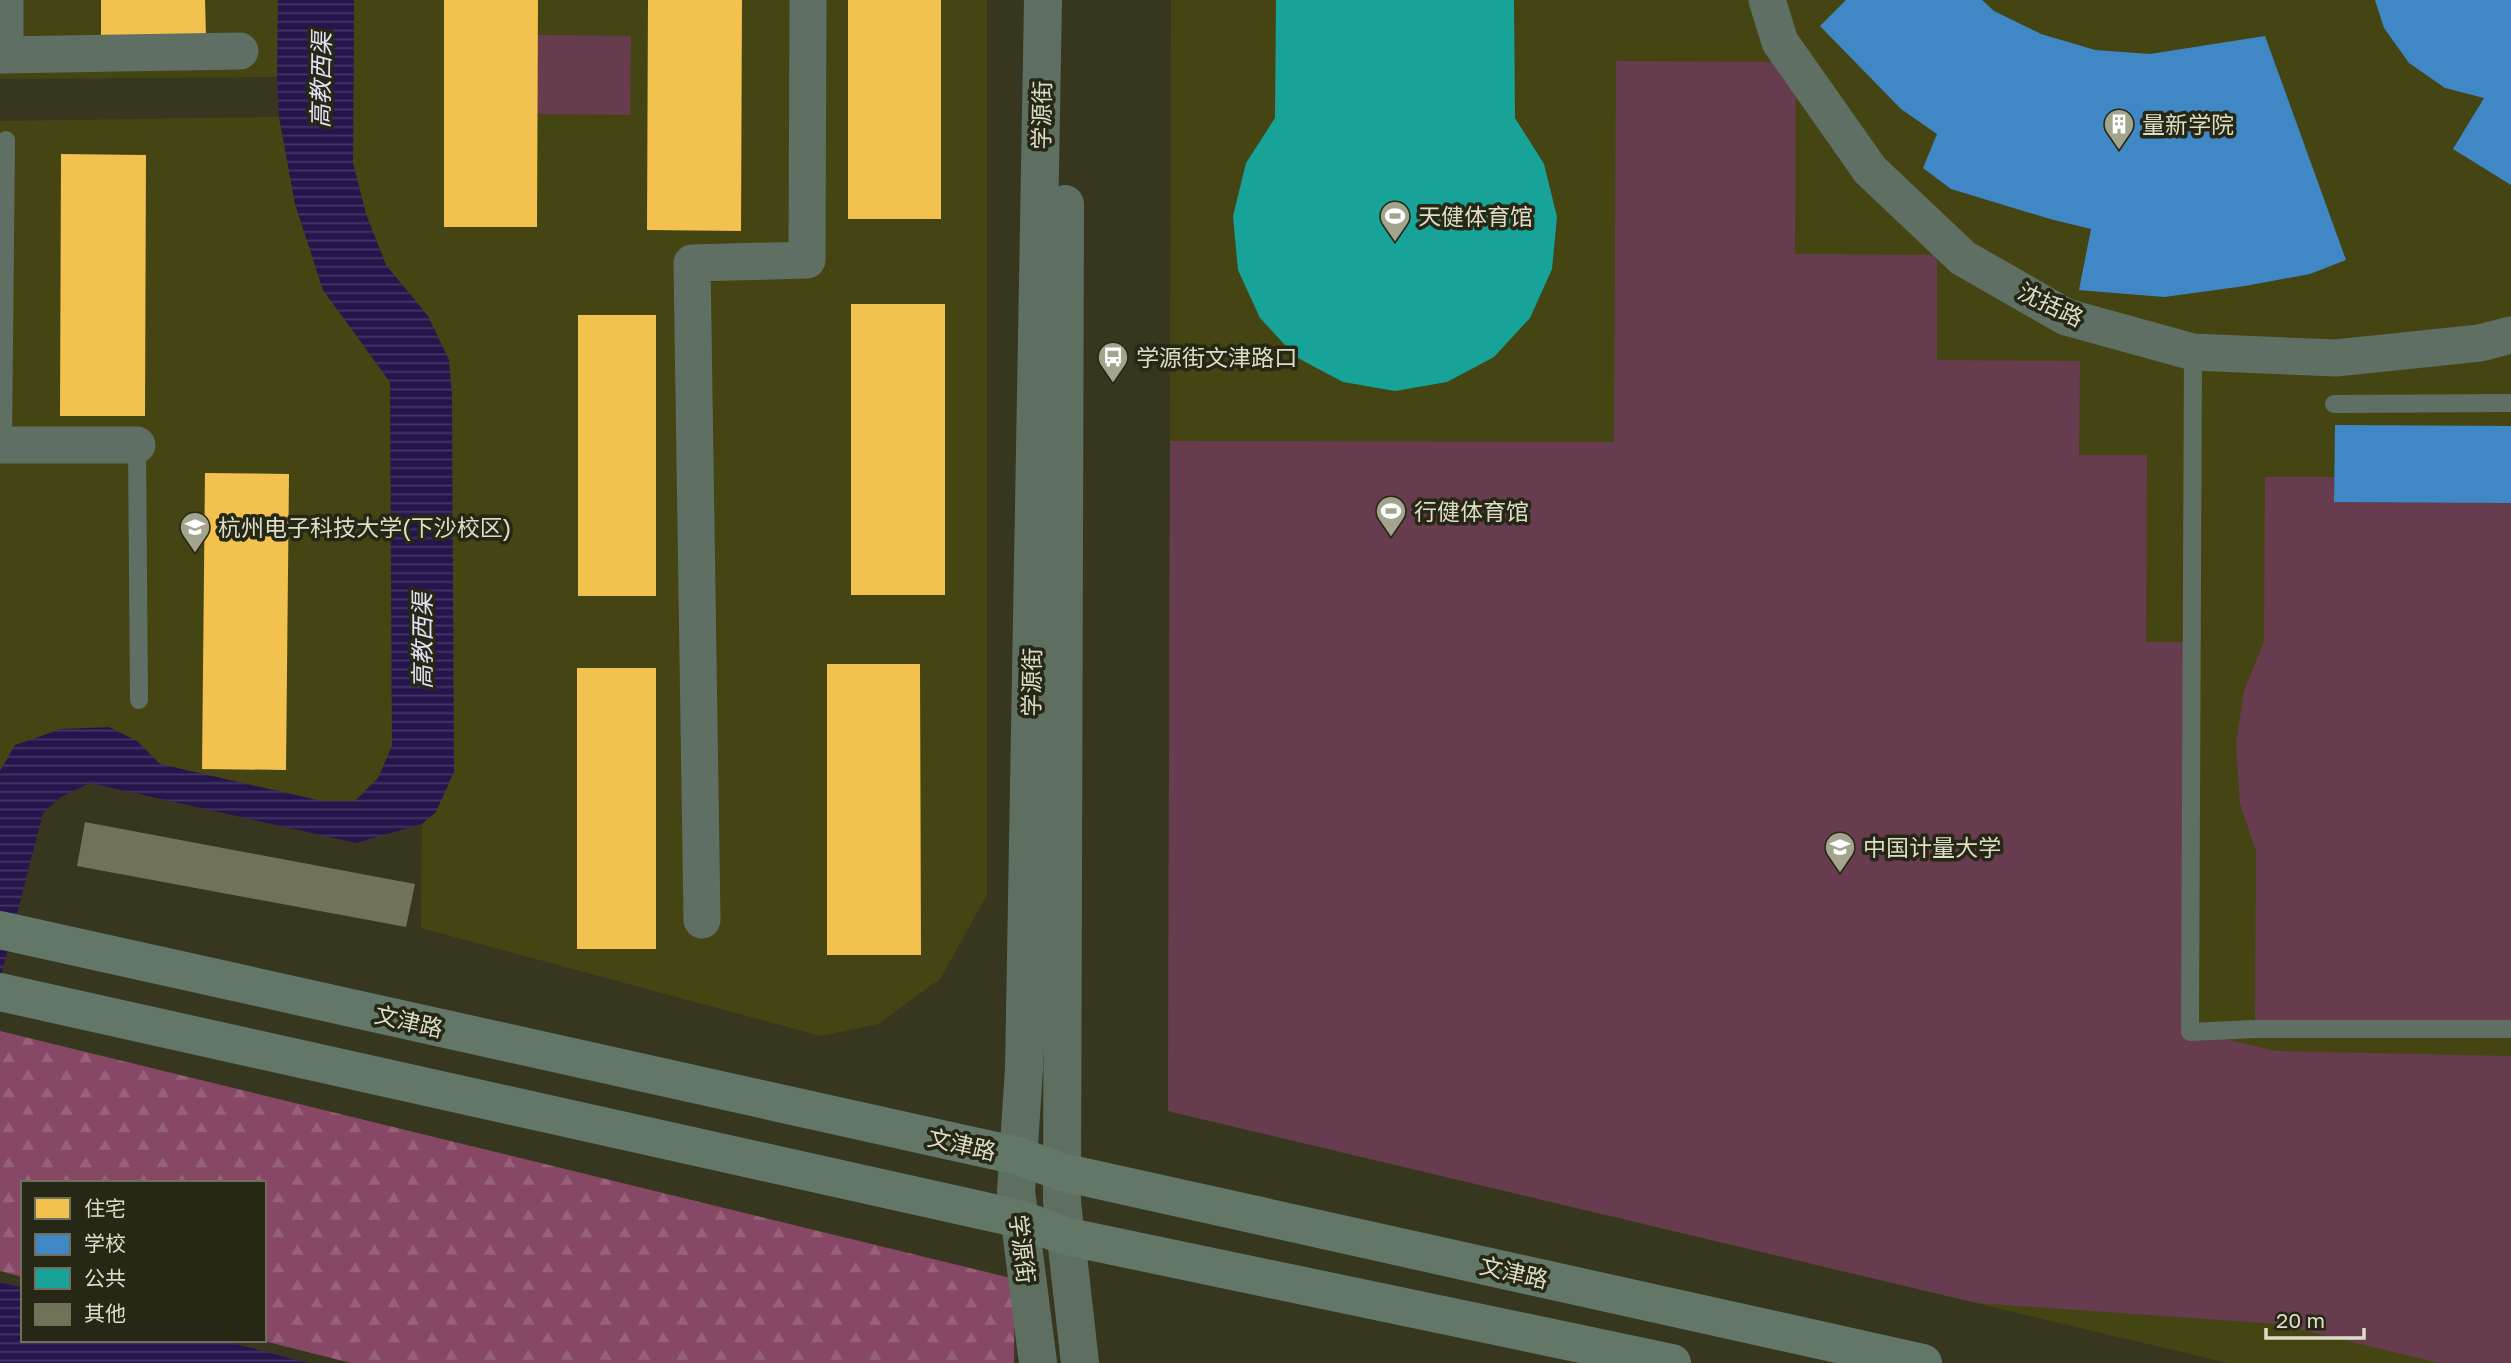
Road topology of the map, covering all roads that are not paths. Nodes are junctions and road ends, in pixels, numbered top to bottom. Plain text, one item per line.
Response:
1 (5, 0) edge
2 (808, 0) edge
3 (1043, 0) edge
4 (1066, 0) edge
5 (1767, 0) edge
6 (240, 51) dead end
7 (3, 55) edge
8 (6, 140) dead end
9 (2511, 335) edge
10 (2193, 352) junction
11 (2511, 403) edge
12 (2334, 404) dead end
13 (1, 445) edge
14 (137, 445) joint
15 (139, 700) dead end
16 (702, 920) dead end
17 (0, 930) edge
18 (0, 992) edge
19 (2511, 1029) edge
20 (1018, 1156) junction
21 (1062, 1172) junction
22 (1020, 1219) junction
23 (1065, 1236) junction
24 (1038, 1363) edge
25 (1080, 1363) edge
26 (1672, 1363) edge
27 (1923, 1363) edge

1 - 7 street
2 - 16 street
3 - 20 main road, 学源街
4 - 21 main road, 学源街
5 - 10 street, 沈括路
6 - 7 street
8 - 13 lane
9 - 10 street, 沈括路
10 - 19 lane
11 - 12 lane
13 - 14 street
14 - 15 lane
17 - 20 main road, 文津路
18 - 22 main road
20 - 21 main road, 文津路
20 - 22 main road, 学源街
21 - 23 main road, 学源街
21 - 27 main road, 文津路
22 - 23 main road
22 - 24 main road, 学源街
23 - 25 main road, 学源街
23 - 26 main road

